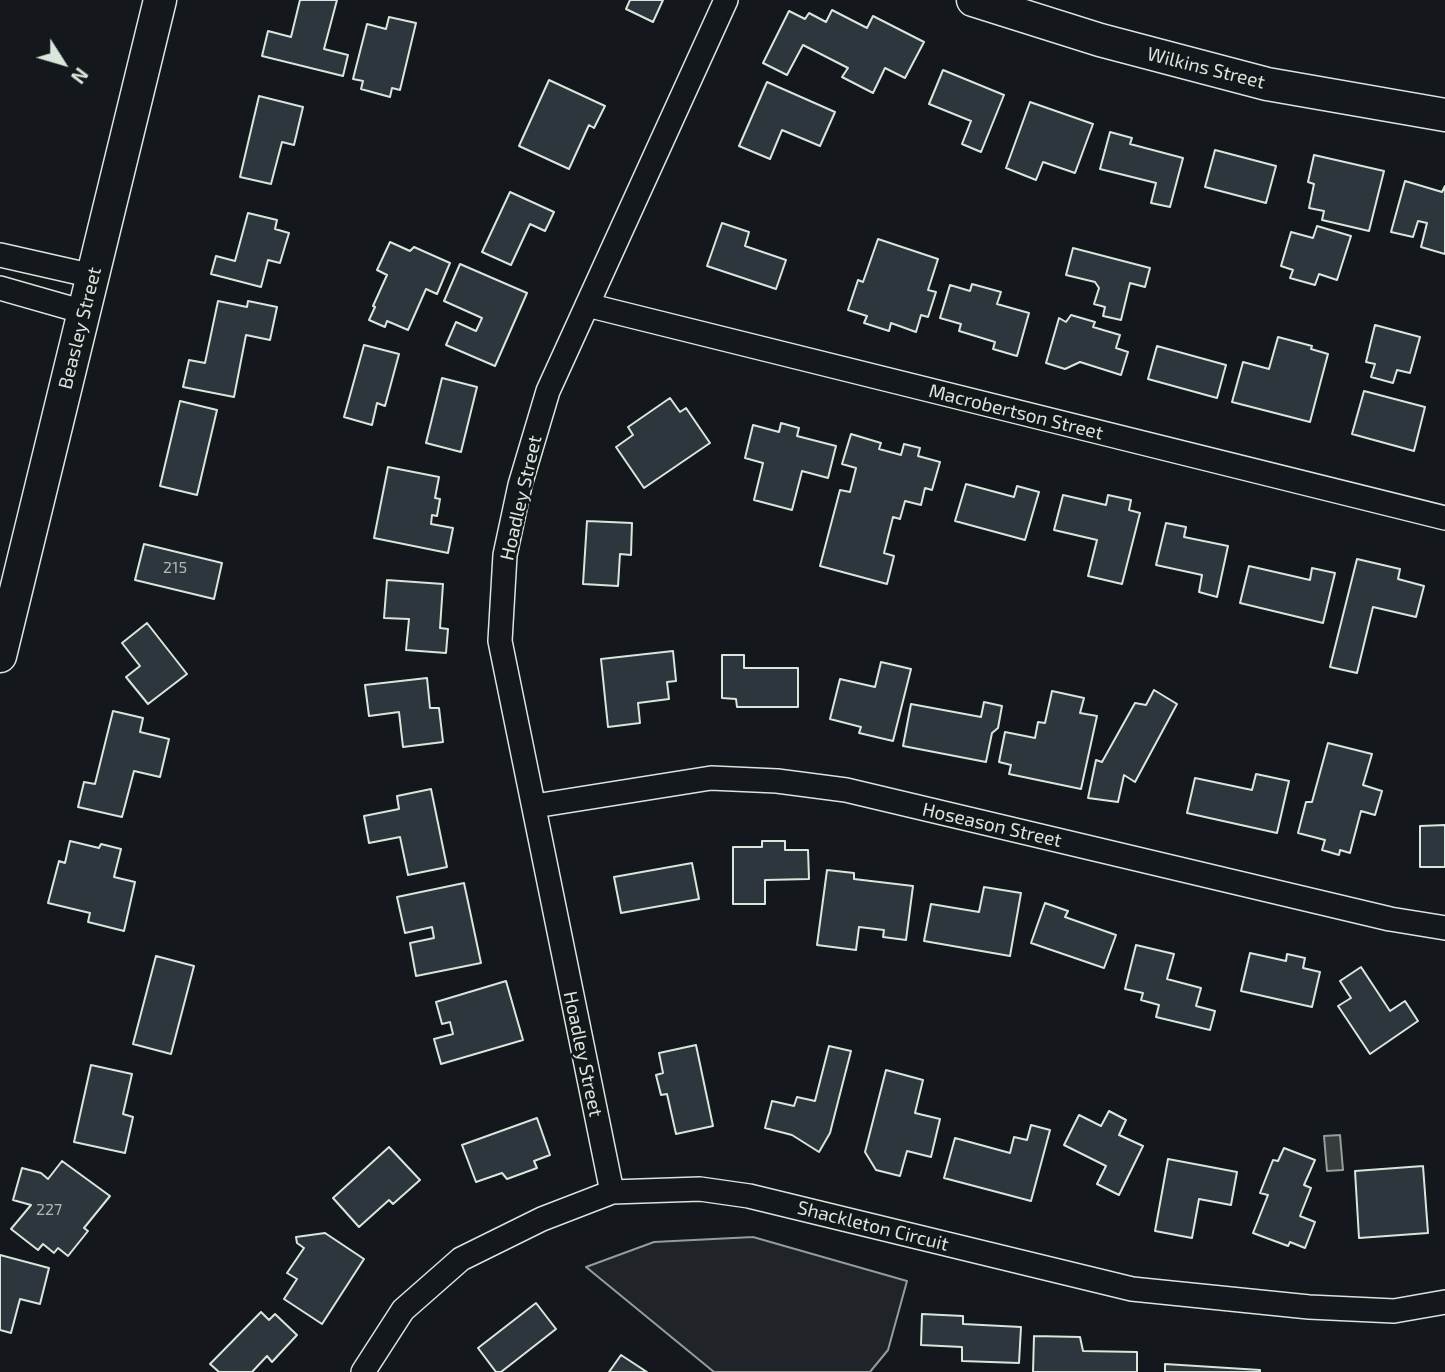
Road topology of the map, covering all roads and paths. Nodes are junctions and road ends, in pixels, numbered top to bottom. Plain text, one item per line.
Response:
1 (160, 0) edge
2 (726, 0) edge
3 (973, 0) edge
4 (1445, 115) edge
5 (0, 255) edge
6 (93, 276) junction
7 (0, 288) edge
8 (587, 305) junction
9 (84, 312) junction
10 (1445, 518) edge
11 (0, 656) edge
12 (535, 806) junction
13 (1445, 928) edge
14 (612, 1192) junction
15 (1445, 1302) edge
16 (363, 1372) edge

1 - 6 main road, Beasley Street
2 - 8 street, Hoadley Street
3 - 4 main road, Wilkins Street
5 - 6 street
6 - 9 main road, Beasley Street
7 - 9 street
8 - 10 street, Macrobertson Street
8 - 12 street, Hoadley Street
9 - 11 main road, Beasley Street
12 - 13 street, Hoseason Street
12 - 14 street, Hoadley Street
14 - 15 street, Shackleton Circuit
14 - 16 street, Shackleton Circuit

